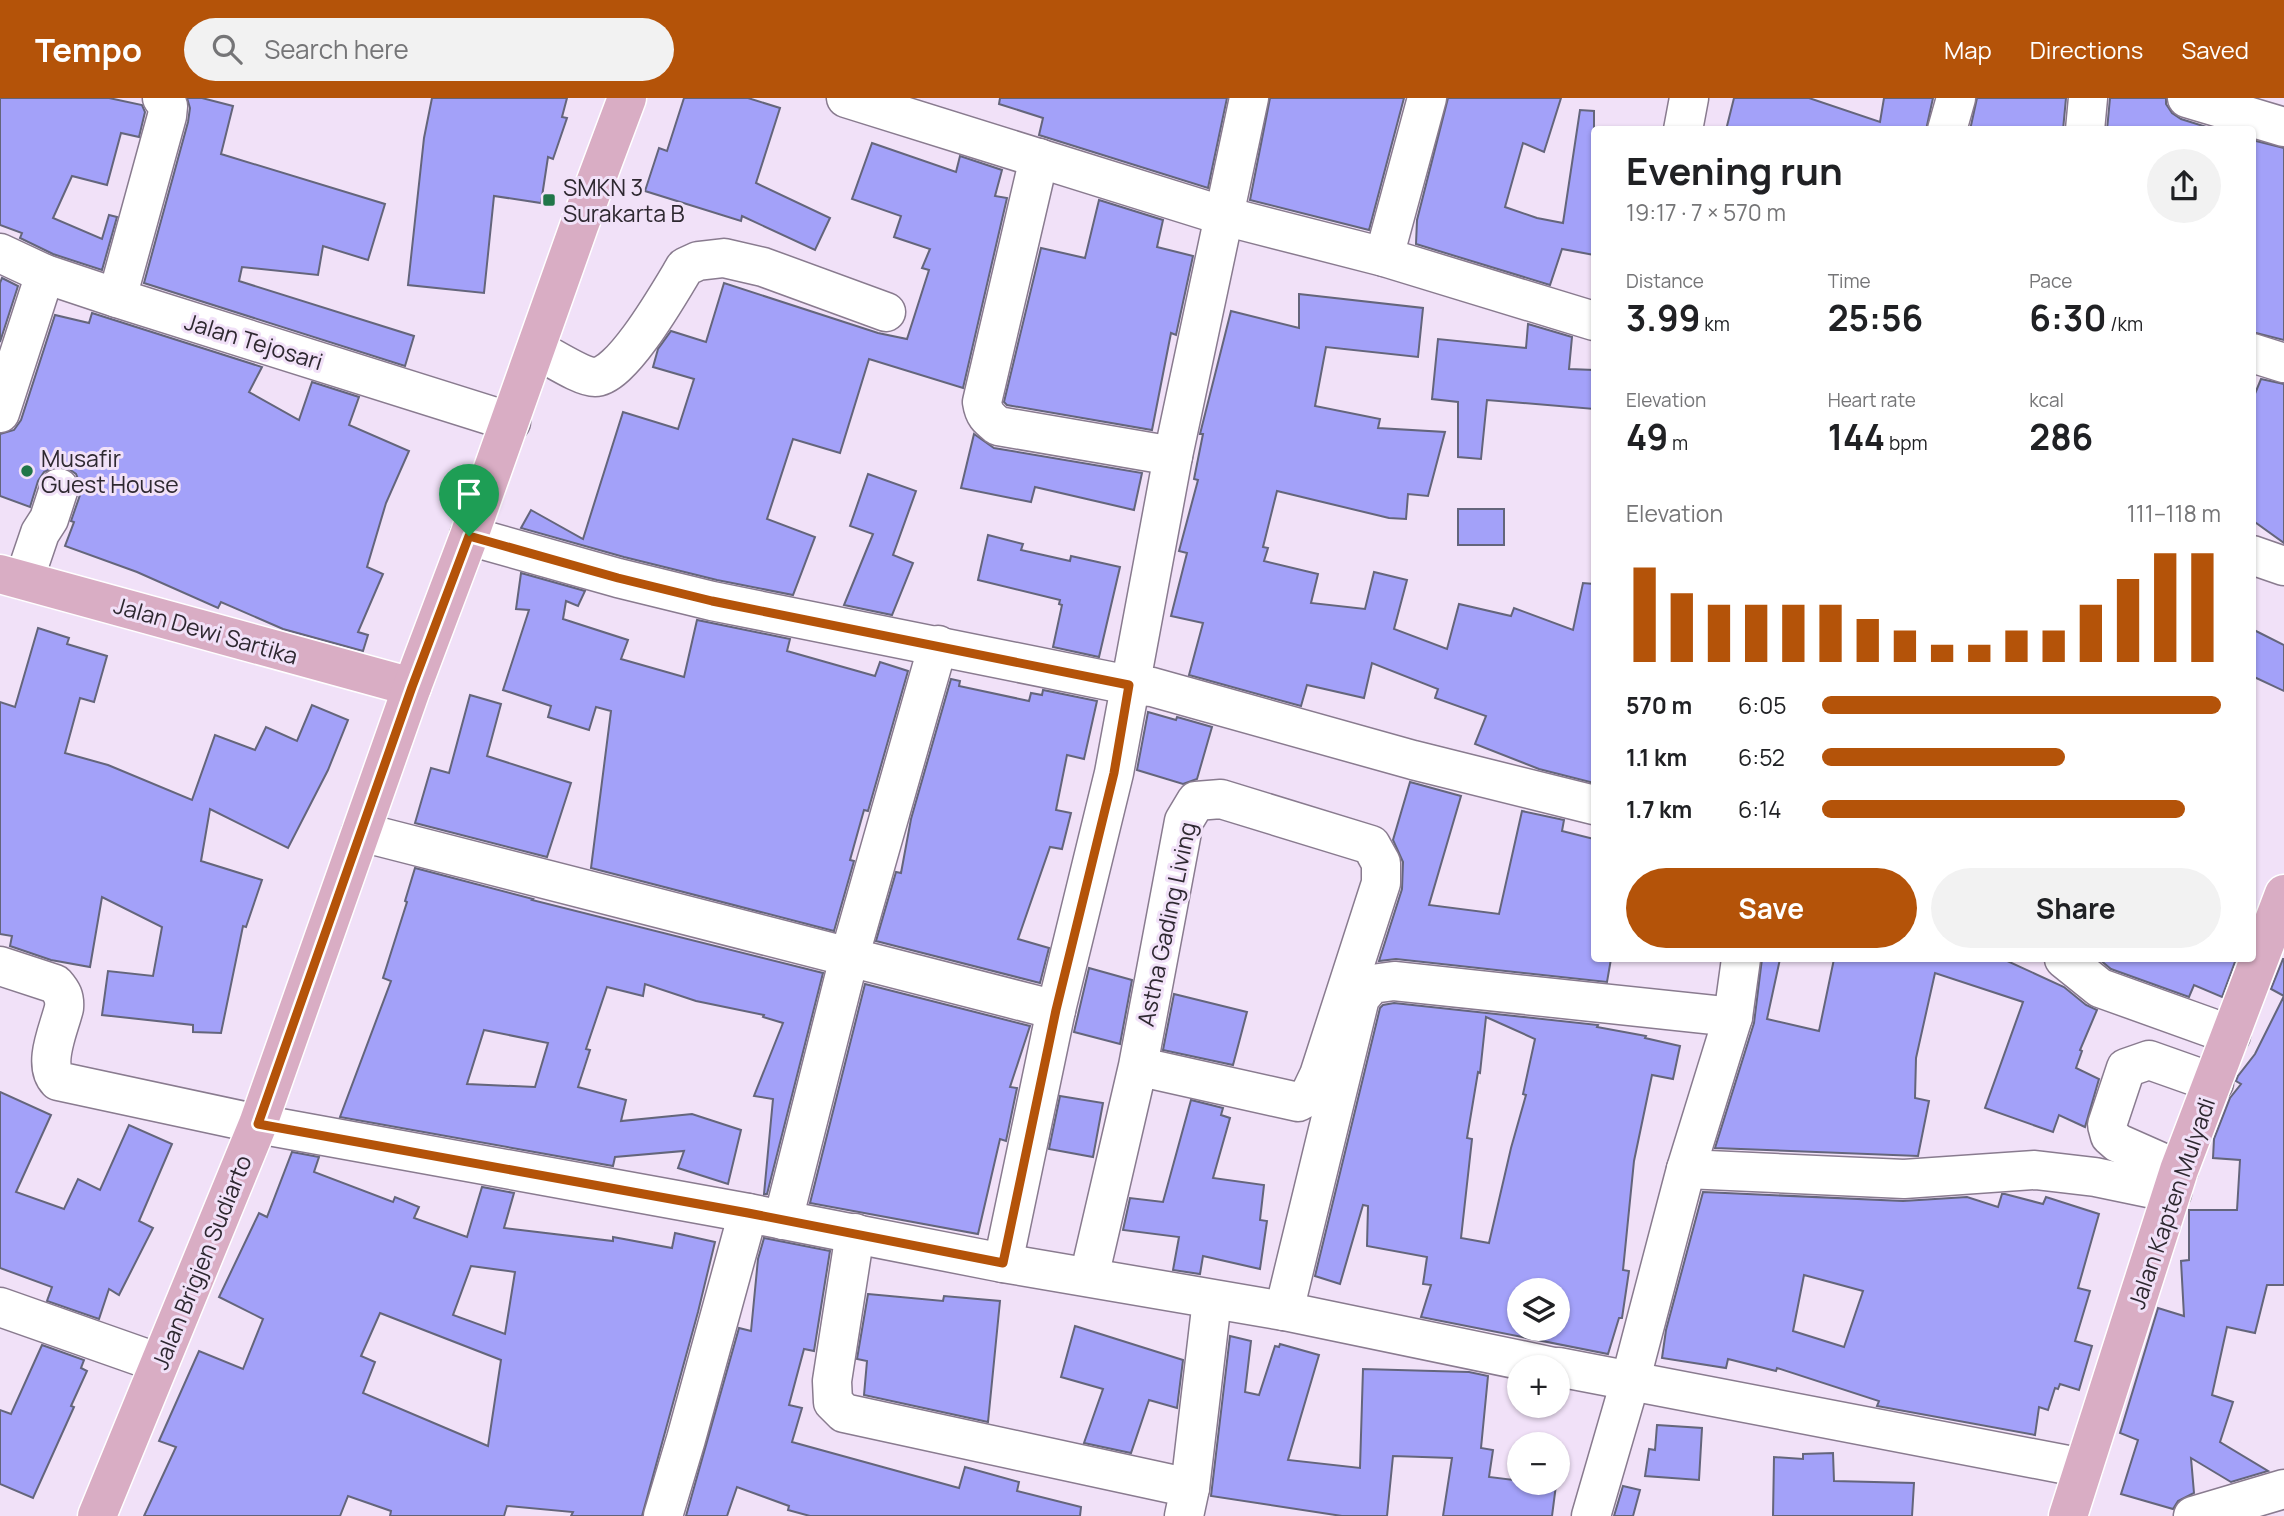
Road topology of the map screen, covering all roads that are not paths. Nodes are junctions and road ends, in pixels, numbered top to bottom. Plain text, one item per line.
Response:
1 (162, 98) edge
2 (627, 98) edge
3 (846, 98) edge
4 (1249, 98) edge
5 (1427, 98) edge
6 (1689, 98) edge
7 (1956, 98) edge
8 (2088, 98) edge
9 (2187, 98) edge
10 (1684, 126) edge
11 (1948, 126) edge
12 (2085, 126) edge
13 (2284, 127) edge
14 (1039, 159) junction
15 (1224, 216) junction
16 (0, 253) edge
17 (1384, 257) junction
18 (45, 274) junction
19 (117, 298) junction
20 (886, 313) dead end
21 (1591, 320) edge
22 (537, 350) junction
23 (2256, 354) edge
24 (2284, 363) edge
25 (0, 413) edge
26 (510, 422) junction
27 (1174, 456) junction
28 (59, 488) dead end
29 (469, 536) junction
30 (2256, 556) edge
31 (2284, 566) edge
32 (12, 577) edge
33 (938, 645) junction
34 (1129, 685) junction
35 (412, 687) junction
36 (1591, 804) edge
37 (361, 832) junction
38 (2284, 894) edge
39 (849, 958) junction
40 (1741, 962) edge
41 (2068, 962) edge
42 (0, 966) edge
43 (1056, 1010) junction
44 (1733, 1017) junction
45 (2231, 1035) junction
46 (1150, 1069) dead end
47 (2214, 1083) junction
48 (258, 1124) junction
49 (1686, 1169) junction
50 (2175, 1181) junction
51 (766, 1217) junction
52 (855, 1233) junction
53 (1003, 1263) junction
54 (1089, 1277) junction
55 (1212, 1300) junction
56 (0, 1307) edge
57 (1284, 1311) junction
58 (1507, 1357) edge
59 (159, 1363) junction
60 (1570, 1370) edge
61 (1630, 1382) junction
62 (2083, 1468) junction
63 (2284, 1489) edge
64 (1187, 1502) edge
65 (97, 1516) edge
66 (663, 1516) edge
67 (1591, 1516) edge
68 (2068, 1516) edge
69 (2193, 1516) edge

1 - 19 street
2 - 22 main road, Jalan Brigjen Sudiarto
3 - 14 street
4 - 15 street
5 - 17 street
6 - 10 street
7 - 11 street
8 - 12 street
9 - 13 street
14 - 15 street
14 - 27 street
15 - 17 street
15 - 27 street
16 - 18 street, Jalan Tejosari
17 - 21 street
18 - 19 street, Jalan Tejosari
18 - 25 street
19 - 26 street, Jalan Tejosari
20 - 22 street
22 - 26 main road, Jalan Brigjen Sudiarto
23 - 24 street
26 - 29 main road, Jalan Brigjen Sudiarto
27 - 34 street
28 - 32 street
29 - 33 street
29 - 35 main road, Jalan Brigjen Sudiarto
30 - 31 street
32 - 35 main road, Jalan Dewi Sartika
33 - 34 street
33 - 39 street
34 - 36 street
34 - 43 street
35 - 37 main road, Jalan Brigjen Sudiarto
37 - 39 street
37 - 48 main road, Jalan Brigjen Sudiarto
38 - 45 main road, Jalan Kapten Mulyadi
39 - 43 street
39 - 51 street
40 - 44 street
41 - 45 street
42 - 48 street
43 - 53 street
44 - 49 street
44 - 57 street
45 - 47 main road, Jalan Kapten Mulyadi
46 - 54 street, Astha Gading Living
47 - 50 main road, Jalan Kapten Mulyadi
47 - 50 street
48 - 51 street
48 - 59 main road, Jalan Brigjen Sudiarto
49 - 50 street
49 - 61 street
50 - 62 main road, Jalan Kapten Mulyadi
51 - 52 street
51 - 66 street
52 - 53 street
52 - 64 street
53 - 54 street
54 - 55 street
55 - 57 street
55 - 64 street
56 - 59 street
57 - 58 street
59 - 65 main road, Jalan Brigjen Sudiarto
60 - 61 street
61 - 62 street
61 - 67 street
62 - 68 main road, Jalan Kapten Mulyadi
63 - 69 street

